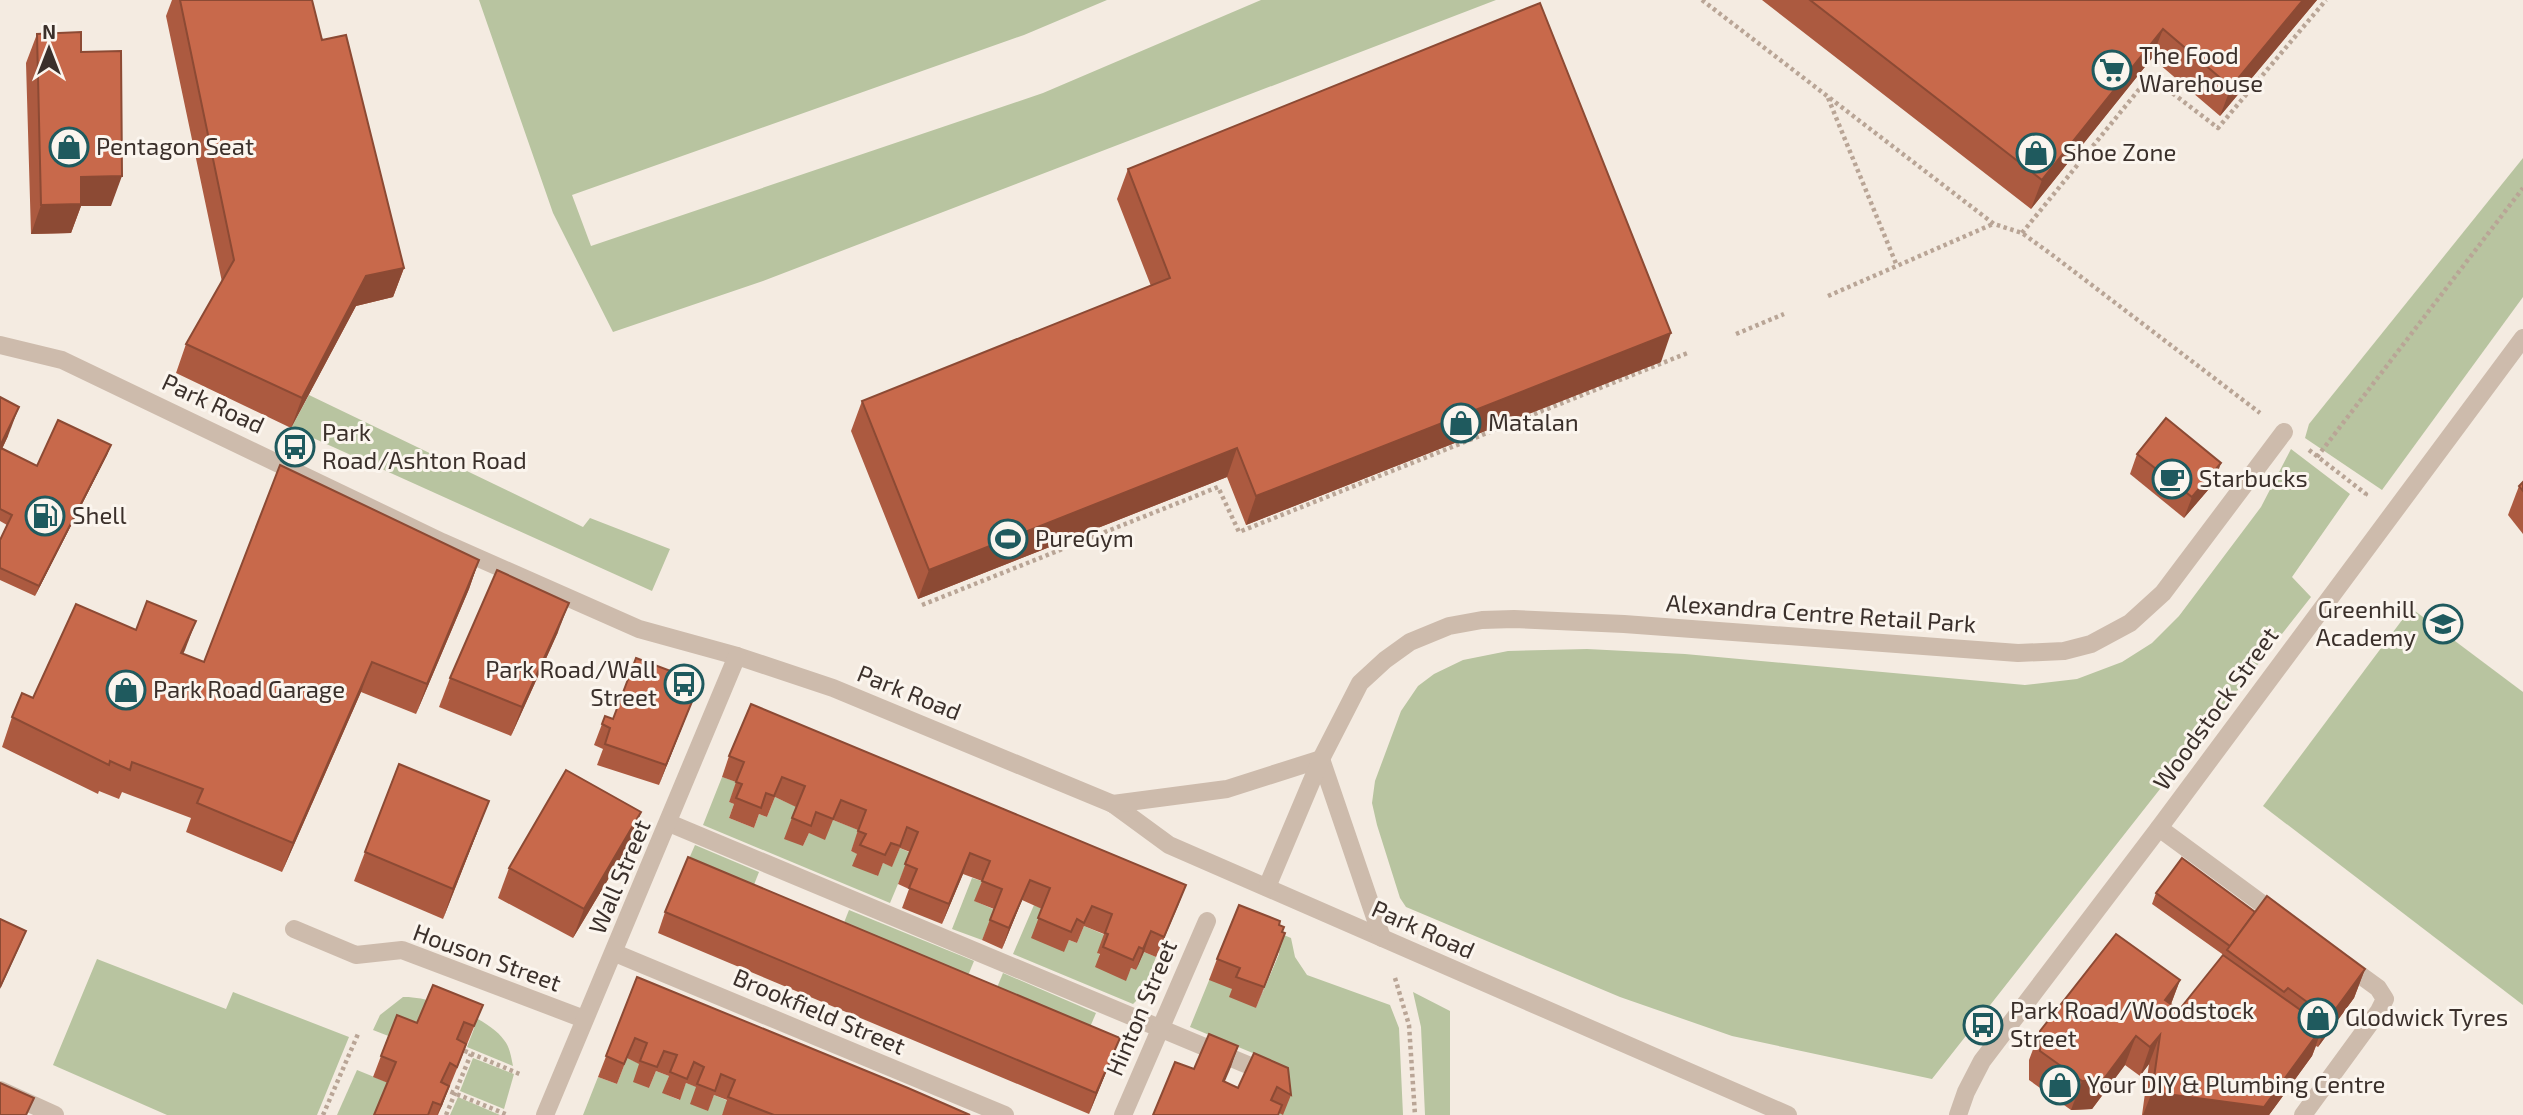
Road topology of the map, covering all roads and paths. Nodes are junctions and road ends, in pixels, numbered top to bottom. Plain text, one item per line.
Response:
1 (1702, 0) edge
2 (2326, 0) edge
3 (1827, 96) junction
4 (2523, 188) edge
5 (1994, 224) junction
6 (2022, 233) junction
7 (1898, 265) junction
8 (1828, 296) dead end
9 (1784, 314) dead end
10 (1735, 334) dead end
11 (2523, 338) edge
12 (0, 345) edge
13 (1690, 352) dead end
14 (2263, 416) dead end
15 (2284, 432) dead end
16 (2366, 494) dead end
17 (922, 605) dead end
18 (737, 656) junction
19 (1321, 759) junction
20 (1113, 804) junction
21 (669, 823) junction
22 (2158, 828) junction
23 (1267, 887) junction
24 (1207, 921) dead end
25 (294, 929) dead end
26 (2300, 931) edge
27 (1382, 938) junction
28 (615, 953) junction
29 (2333, 956) edge
30 (1392, 971) dead end
31 (584, 1019) junction
32 (1160, 1028) junction
33 (358, 1034) dead end
34 (455, 1046) edge
35 (471, 1054) junction
36 (1267, 1073) edge
37 (522, 1075) dead end
38 (441, 1087) edge
39 (0, 1090) edge
40 (454, 1093) junction
41 (55, 1115) edge
42 (323, 1115) edge
43 (446, 1115) edge
44 (508, 1115) edge
45 (545, 1115) edge
46 (1004, 1115) edge
47 (1123, 1115) edge
48 (1415, 1115) edge
49 (1788, 1115) edge
50 (1958, 1115) edge
51 (2304, 1115) edge

1 - 3 path
2 - 6 path
3 - 5 path
3 - 7 path
4 - 16 path
5 - 6 path
5 - 7 path
6 - 14 path
7 - 8 path
9 - 10 path
11 - 22 street, Woodstock Street
12 - 18 street, Park Road
13 - 17 path
15 - 19 street, Alexandra Centre Retail Park
18 - 20 street, Park Road
18 - 21 street, Wall Street
19 - 20 street
19 - 23 street, Alexandra Centre Retail Park
19 - 27 street
20 - 23 street, Park Road
21 - 28 street, Wall Street
21 - 32 street
22 - 26 street
22 - 50 street, Woodstock Street
23 - 27 street, Park Road
24 - 32 street, Hinton Street
25 - 31 street, Houson Street
27 - 49 street, Park Road
28 - 31 street, Wall Street
28 - 46 street, Brookfield Street
29 - 51 street
30 - 48 path
31 - 45 street, Wall Street
32 - 36 street
32 - 47 street, Hinton Street
33 - 42 path
34 - 35 path
35 - 37 path
35 - 40 path
38 - 40 path
39 - 41 street
40 - 43 path
40 - 44 path

